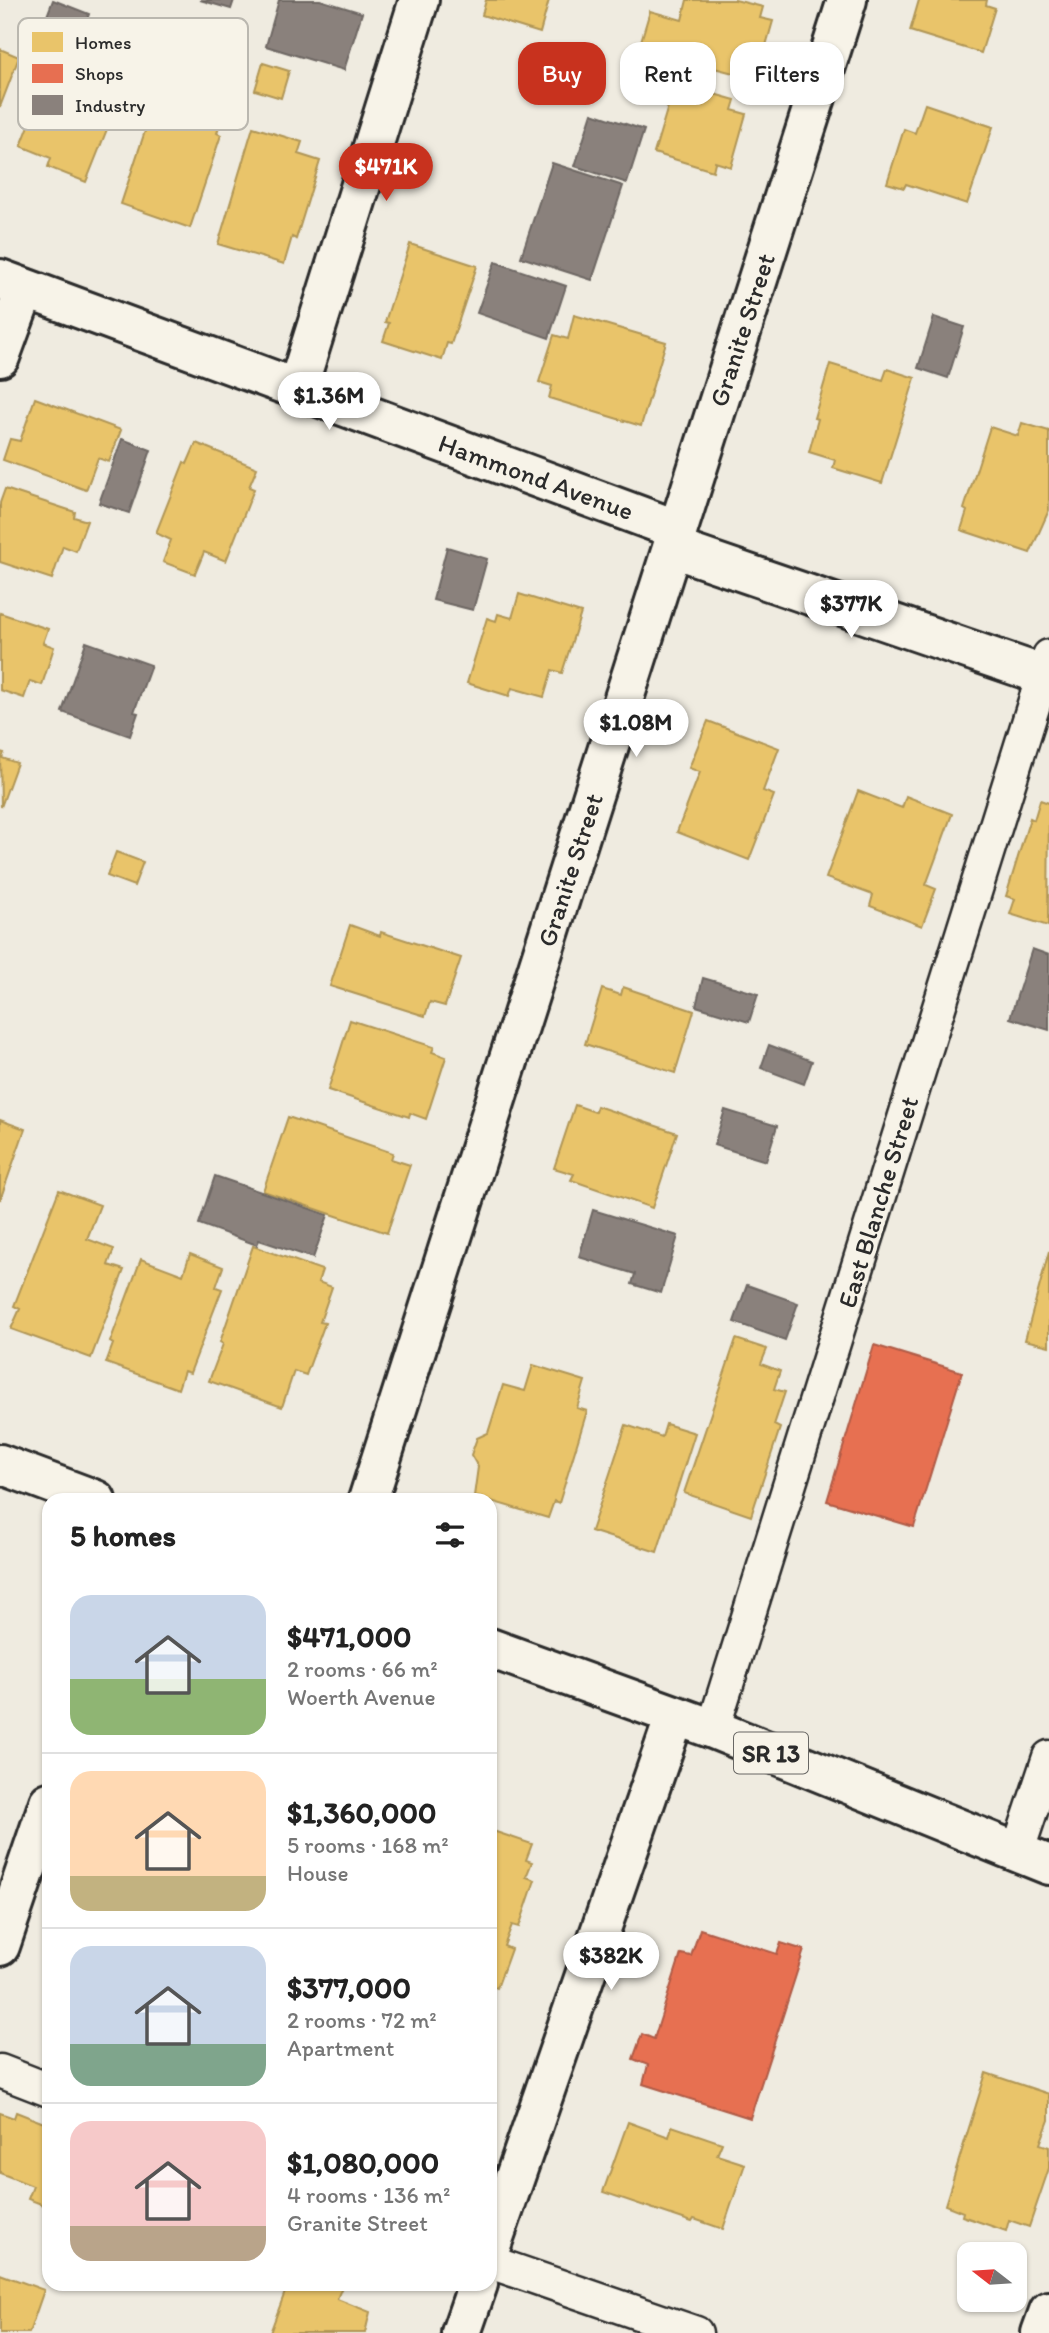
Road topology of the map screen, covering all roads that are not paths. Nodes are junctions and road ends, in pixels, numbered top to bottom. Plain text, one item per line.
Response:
1 (419, 0) edge
2 (847, 0) edge
3 (12, 284) edge
4 (0, 357) edge
5 (297, 389) junction
6 (675, 539) junction
7 (1047, 669) edge
8 (0, 1464) edge
9 (77, 1493) edge
10 (371, 1493) edge
11 (497, 1650) edge
12 (675, 1716) junction
13 (713, 1729) junction
14 (1049, 1757) edge
15 (42, 1823) edge
16 (1033, 1859) edge
17 (0, 1946) edge
18 (0, 2071) edge
19 (42, 2087) edge
20 (497, 2229) edge
21 (497, 2264) edge
22 (476, 2291) edge
23 (1049, 2311) edge
24 (461, 2333) edge
25 (696, 2333) edge
26 (1041, 2333) edge

1 - 5 main road
2 - 6 main road, Granite Street
3 - 4 main road
3 - 5 main road, Hammond Avenue
5 - 6 main road, Hammond Avenue
6 - 7 main road, Hammond Avenue
6 - 10 main road, Granite Street
7 - 13 lane, East Blanche Street
8 - 9 main road
11 - 12 main road, SR 13
12 - 13 main road, SR 13
12 - 20 main road
13 - 16 main road, SR 13
14 - 16 lane
15 - 17 main road
18 - 19 lane
21 - 25 lane
22 - 24 main road
23 - 26 main road

